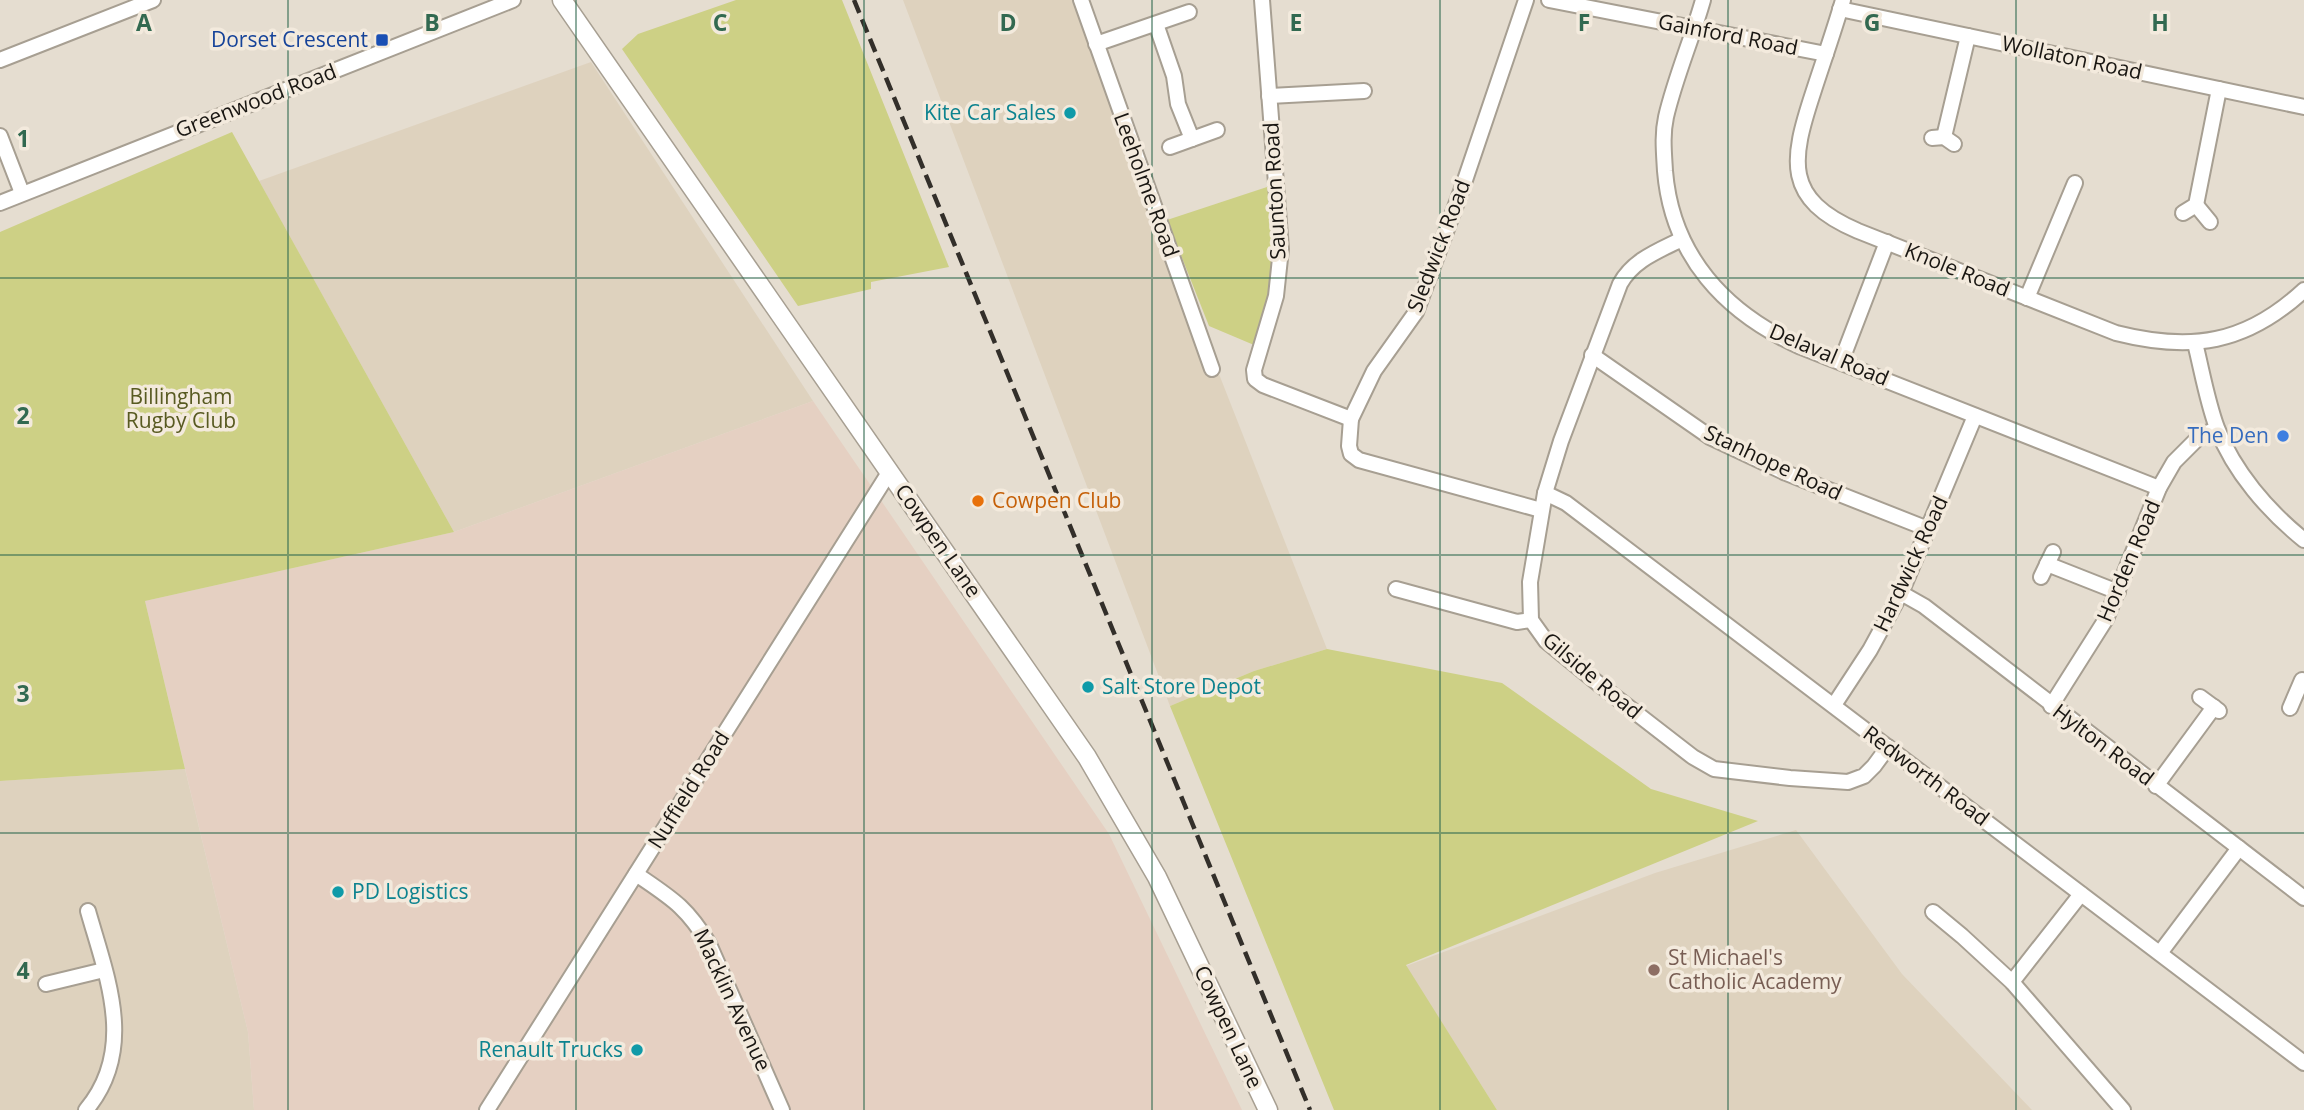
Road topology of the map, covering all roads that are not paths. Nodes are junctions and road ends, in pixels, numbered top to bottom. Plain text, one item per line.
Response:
1 (153, 0) edge
2 (513, 0) edge
3 (562, 0) edge
4 (1081, 0) edge
5 (1262, 0) edge
6 (1526, 0) edge
7 (1549, 0) edge
8 (1703, 0) edge
9 (1574, 2) edge
10 (1842, 5) edge
11 (1189, 12) dead end
12 (1156, 24) junction
13 (1695, 29) junction
14 (1968, 36) junction
15 (1096, 44) junction
16 (1826, 54) junction
17 (0, 60) edge
18 (2219, 89) junction
19 (1367, 90) dead end
20 (1269, 96) junction
21 (2304, 107) edge
22 (1217, 130) dead end
23 (0, 136) edge
24 (1192, 139) junction
25 (1943, 140) dead end
26 (1170, 148) dead end
27 (2075, 183) dead end
28 (22, 193) junction
29 (0, 203) edge
30 (2196, 205) junction
31 (2183, 213) dead end
32 (2210, 222) dead end
33 (1682, 239) junction
34 (1887, 242) junction
35 (2304, 290) edge
36 (2027, 298) junction
37 (2195, 343) junction
38 (1592, 355) junction
39 (1841, 362) junction
40 (1212, 369) dead end
41 (1975, 416) junction
42 (1352, 419) junction
43 (2217, 429) junction
44 (890, 471) junction
45 (2159, 488) junction
46 (1545, 493) junction
47 (1541, 510) junction
48 (1928, 530) junction
49 (2304, 540) edge
50 (2047, 564) dead end
51 (1396, 589) dead end
52 (2118, 592) junction
53 (1901, 593) junction
54 (1531, 620) junction
55 (2301, 690) edge
56 (2200, 697) dead end
57 (1834, 705) junction
58 (2052, 706) junction
59 (2290, 708) dead end
60 (1888, 747) junction
61 (2156, 786) junction
62 (2239, 848) junction
63 (636, 874) junction
64 (2081, 894) junction
65 (2304, 898) edge
66 (1929, 910) dead end
67 (89, 911) dead end
68 (2160, 953) junction
69 (104, 970) junction
70 (2012, 982) junction
71 (46, 984) dead end
72 (2304, 1063) edge
73 (86, 1110) edge
74 (487, 1110) edge
75 (782, 1110) edge
76 (1268, 1110) edge
77 (2123, 1110) edge

1 - 17 street
2 - 28 street, Greenwood Road
3 - 44 street, Cowpen Lane
4 - 15 street, Leeholme Road
5 - 20 street, Saunton Road
6 - 42 street, Sledwick Road
7 - 9 street, Gainford Road
8 - 13 street, Delaval Road
9 - 13 street, Gainford Road
10 - 14 street, Wollaton Road
10 - 16 street, Knole Road
11 - 12 street
12 - 15 street
12 - 24 street
13 - 16 street, Gainford Road
13 - 33 street, Delaval Road
14 - 18 street, Wollaton Road
14 - 25 street
15 - 40 street, Leeholme Road
16 - 34 street, Knole Road
18 - 21 street, Wollaton Road
18 - 30 street
19 - 20 street
20 - 42 street, Saunton Road
22 - 24 street
23 - 28 street
24 - 26 street
27 - 36 street
28 - 29 street, Greenwood Road
30 - 31 street
30 - 32 street
33 - 38 street, Gilside Road
33 - 39 street, Delaval Road
34 - 36 street, Knole Road
34 - 39 street
35 - 37 street, Knole Road
36 - 37 street, Knole Road
37 - 43 street
38 - 46 street, Gilside Road
38 - 48 street, Stanhope Road
39 - 41 street, Delaval Road
41 - 45 street, Delaval Road
41 - 48 street, Hardwick Road
42 - 47 street, Sledwick Road
43 - 45 street, Horden Road
43 - 49 street
44 - 63 street, Nuffield Road
44 - 76 street, Cowpen Lane
45 - 52 street, Horden Road
46 - 47 street, Gilside Road
46 - 57 street, Redworth Road
47 - 54 street, Gilside Road
48 - 53 street, Hardwick Road
50 - 52 street
51 - 54 street
52 - 58 street, Horden Road
53 - 57 street, Hardwick Road
53 - 58 street, Hylton Road
54 - 60 street, Gilside Road
55 - 59 street
56 - 61 street
57 - 60 street, Redworth Road
58 - 61 street, Hylton Road
60 - 64 street, Redworth Road
61 - 62 street, Hylton Road
62 - 65 street, Hylton Road
62 - 68 street
63 - 74 street, Nuffield Road
63 - 75 street, Macklin Avenue
64 - 68 street, Redworth Road
64 - 70 street
66 - 70 street
67 - 69 street
68 - 72 street, Redworth Road
69 - 71 street
69 - 73 street
70 - 77 street

